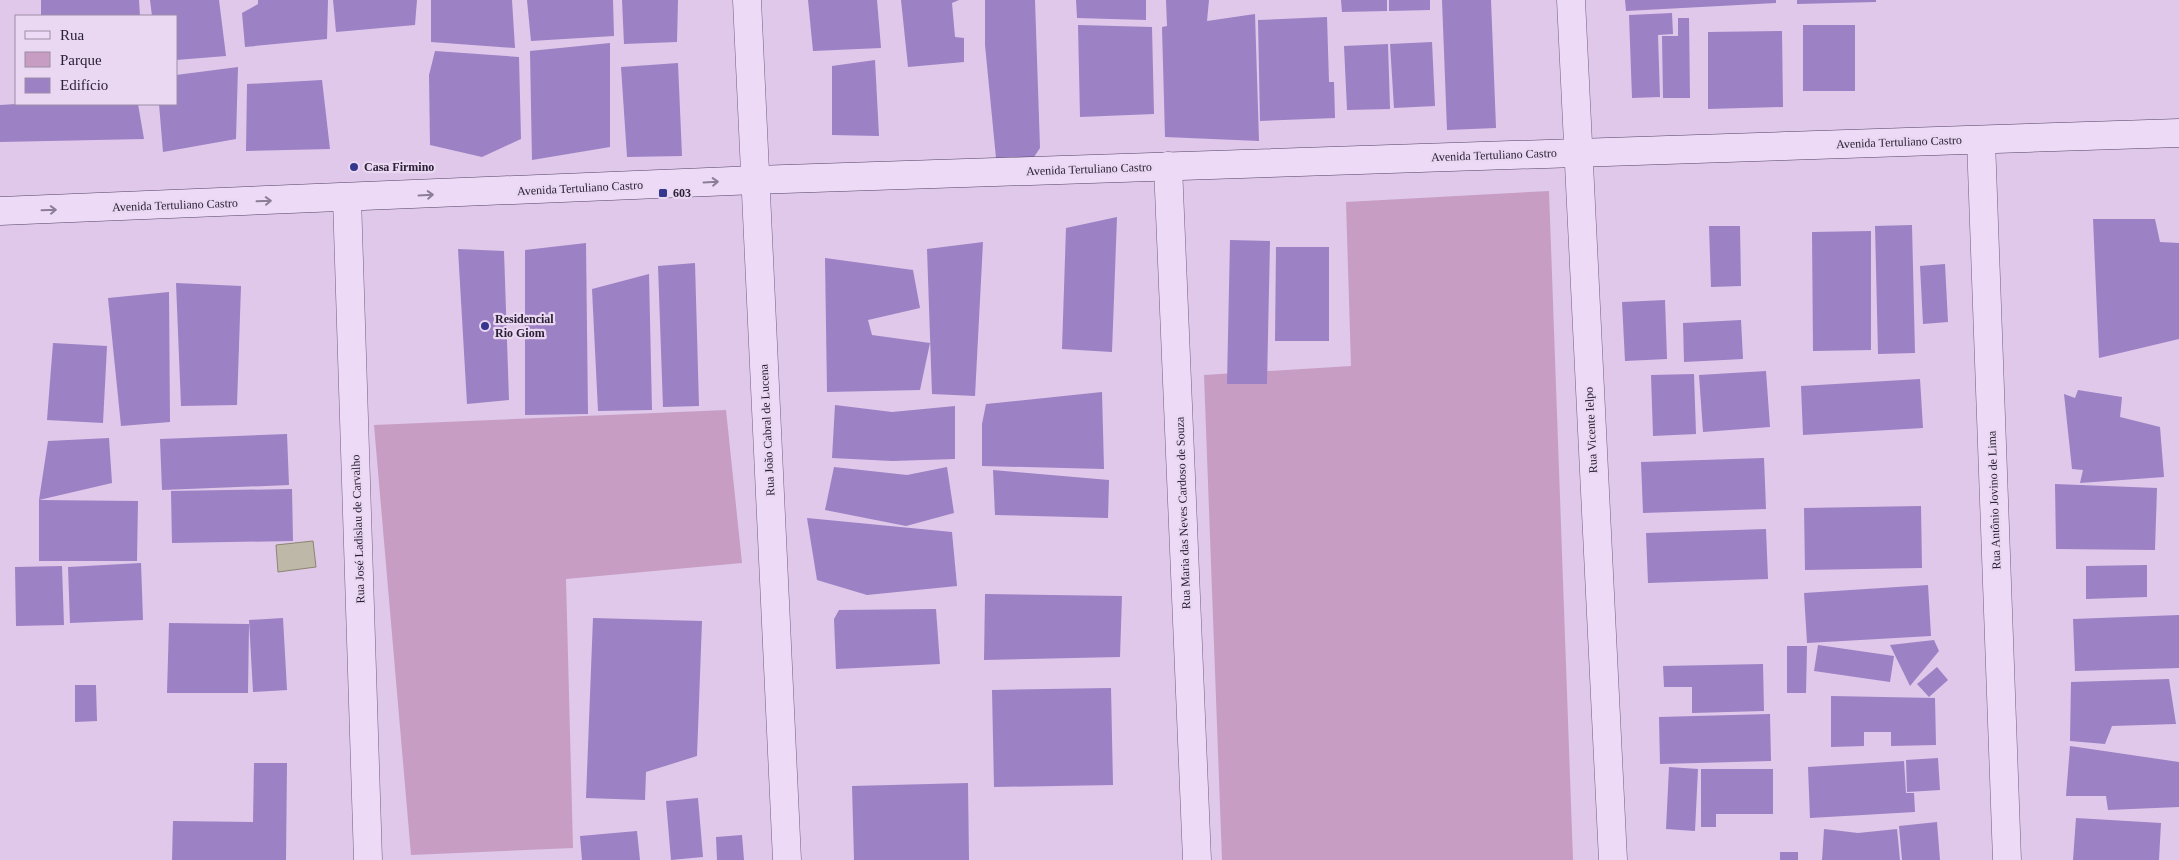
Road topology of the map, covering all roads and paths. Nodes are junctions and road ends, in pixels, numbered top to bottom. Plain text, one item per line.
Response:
1 (747, 0) edge
2 (1571, 0) edge
3 (2179, 133) edge
4 (1981, 140) junction
5 (1577, 152) junction
6 (1168, 166) junction
7 (756, 180) junction
8 (347, 198) junction
9 (0, 212) edge
10 (368, 860) edge
11 (787, 860) edge
12 (1197, 860) edge
13 (1613, 860) edge
14 (2007, 860) edge

1 - 7 street, Rua João Cabral de Lucena
2 - 5 street, Rua Vicente Ielpo
3 - 4 street, Avenida Tertuliano Castro
4 - 5 street, Avenida Tertuliano Castro
4 - 14 street, Rua Antônio Jovino de Lima
5 - 6 street, Avenida Tertuliano Castro
5 - 13 street, Rua Vicente Ielpo
6 - 7 street, Avenida Tertuliano Castro
6 - 12 street, Rua Maria das Neves Cardoso de Souza
8 -> 7 street, Avenida Tertuliano Castro
7 - 11 street, Rua João Cabral de Lucena
9 -> 8 street, Avenida Tertuliano Castro
8 - 10 street, Rua José Ladislau de Carvalho

